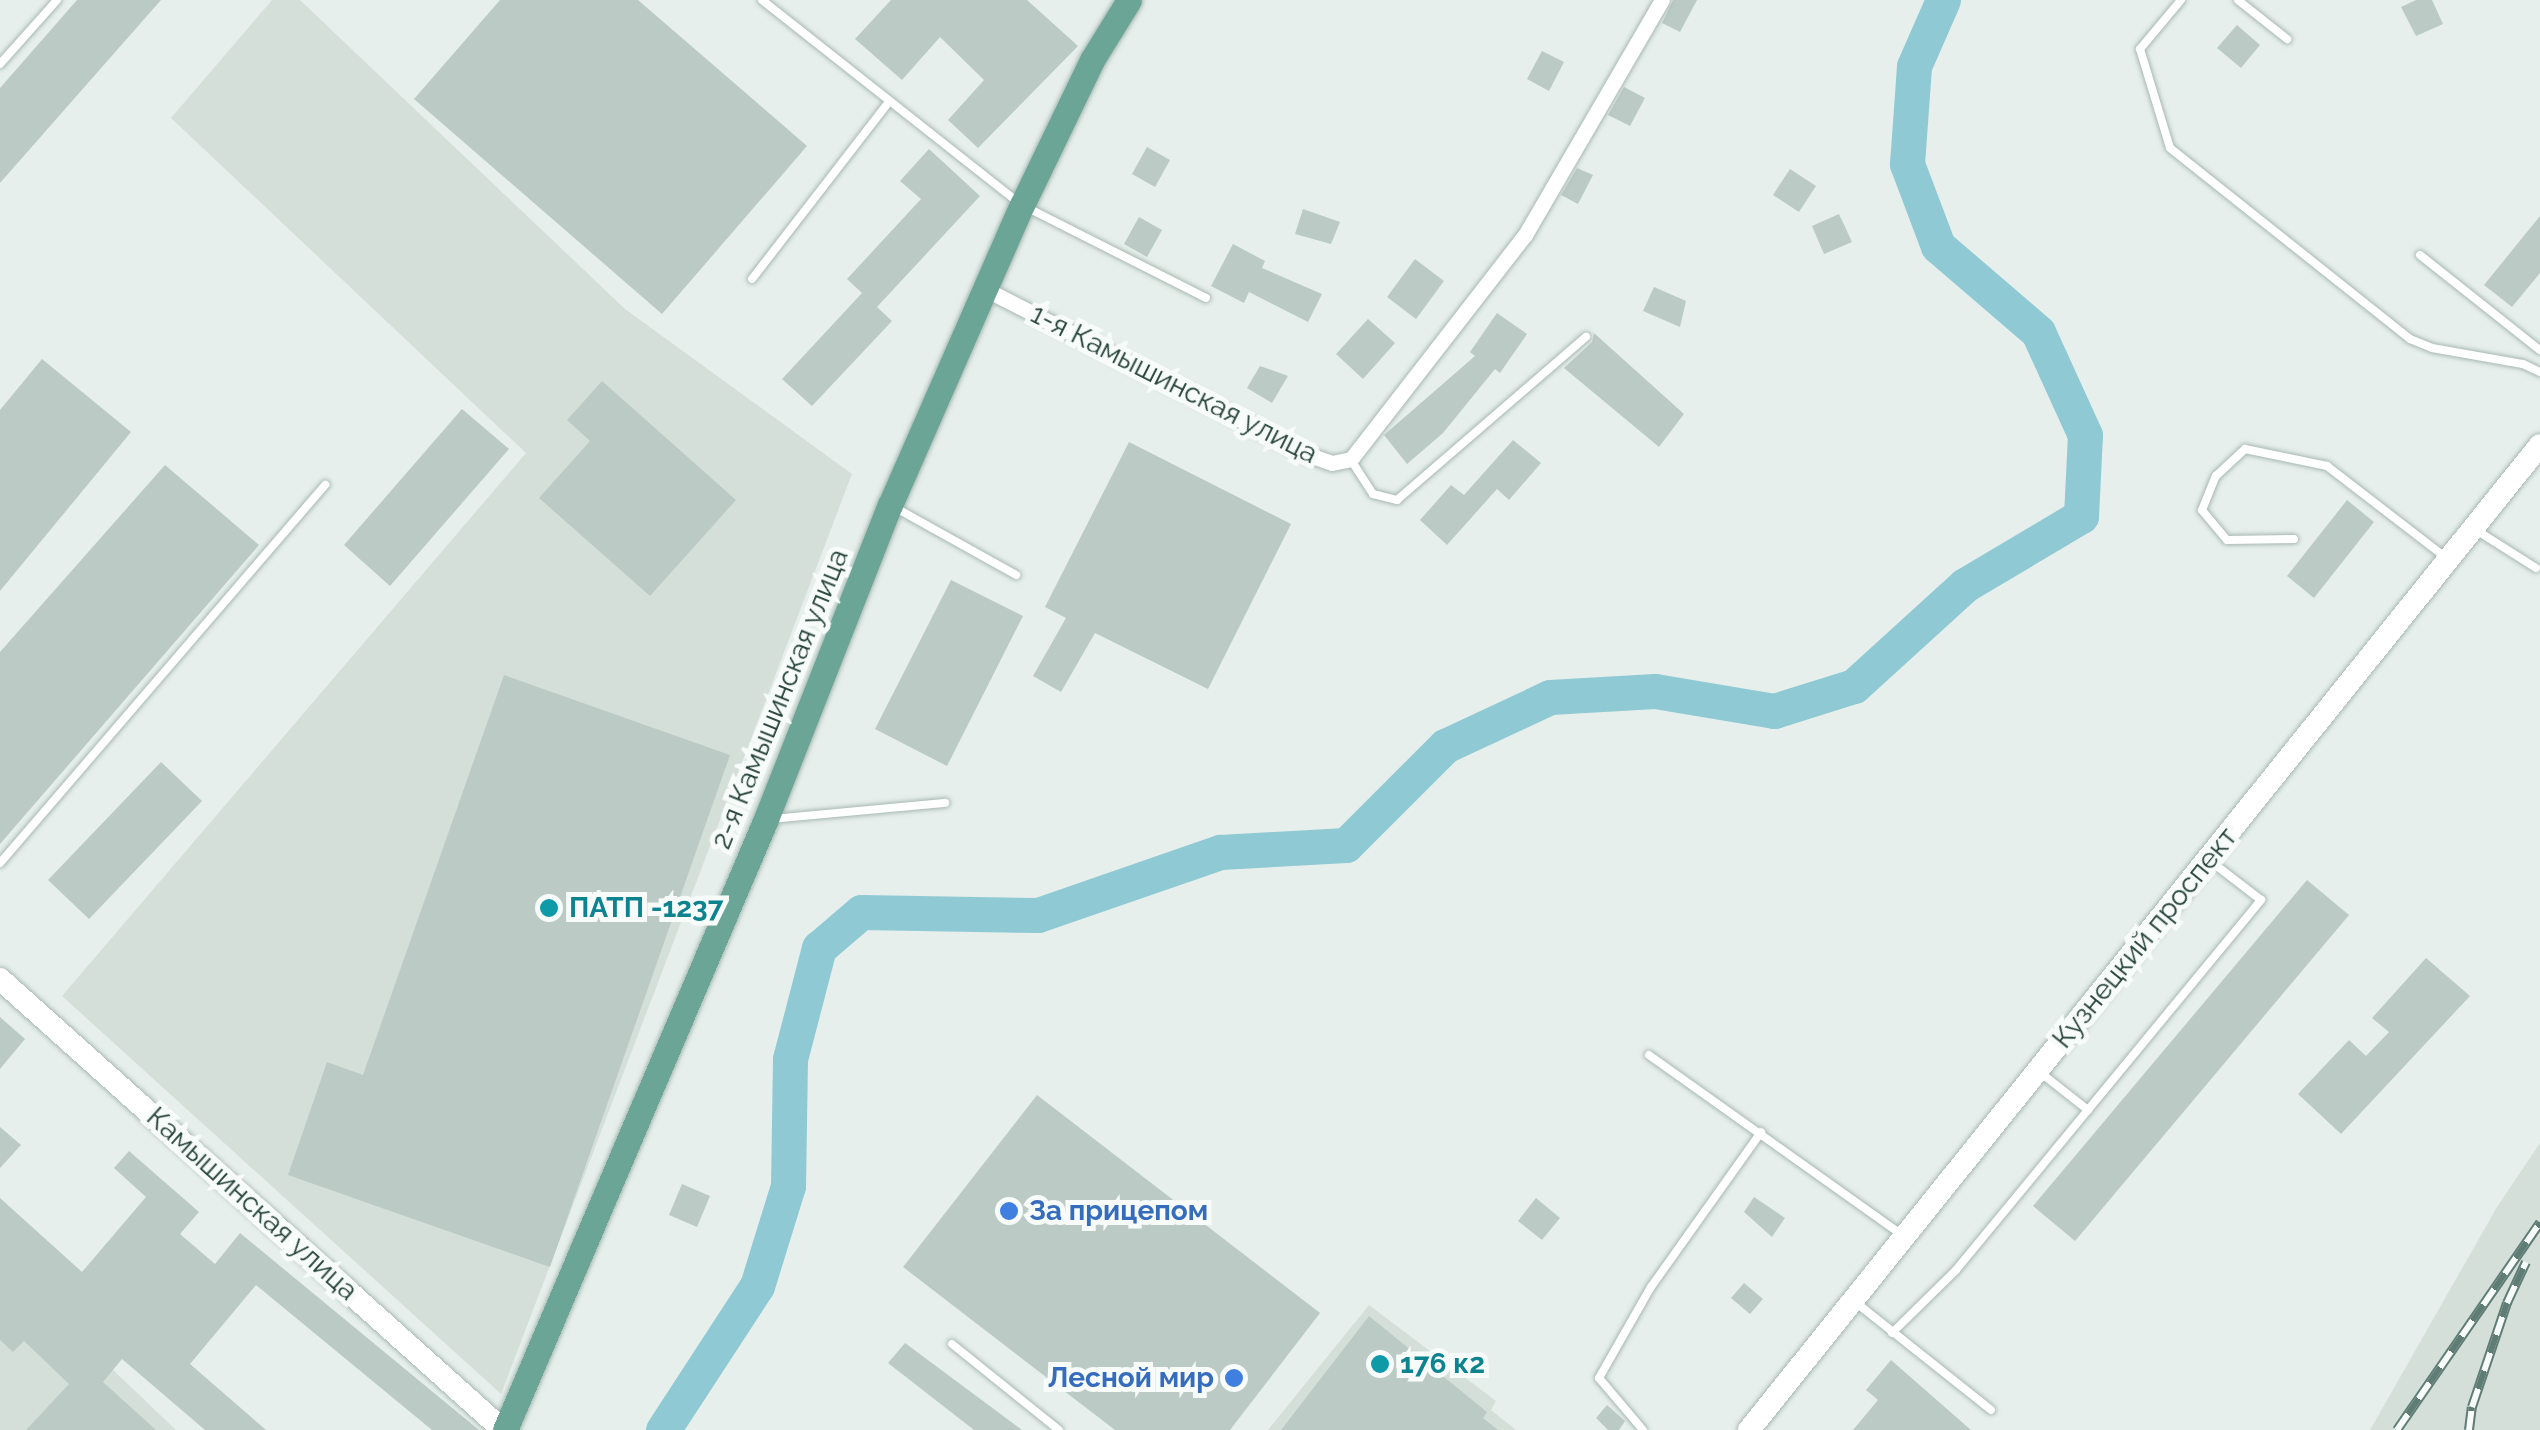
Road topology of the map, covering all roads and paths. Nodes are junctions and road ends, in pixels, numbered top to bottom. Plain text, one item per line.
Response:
1 (57, 0) edge
2 (762, 0) edge
3 (1129, 0) edge
4 (1662, 0) edge
5 (2180, 0) edge
6 (2238, 0) edge
7 (2287, 39) dead end
8 (0, 64) edge
9 (889, 102) junction
10 (1022, 205) junction
11 (2420, 255) dead end
12 (752, 279) dead end
13 (985, 288) junction
14 (1206, 298) dead end
15 (1586, 337) dead end
16 (2540, 350) edge
17 (2540, 372) edge
18 (2540, 446) edge
19 (1351, 459) junction
20 (326, 485) dead end
21 (890, 505) junction
22 (2472, 528) junction
23 (2294, 539) dead end
24 (2448, 559) junction
25 (2536, 568) dead end
26 (1016, 574) dead end
27 (945, 803) dead end
28 (766, 820) junction
29 (2209, 860) junction
30 (0, 863) edge
31 (0, 979) edge
32 (1649, 1055) dead end
33 (2037, 1070) junction
34 (2088, 1110) junction
35 (1760, 1132) junction
36 (1902, 1235) junction
37 (1850, 1298) junction
38 (1892, 1334) junction
39 (952, 1344) dead end
40 (1991, 1410) dead end
41 (504, 1430) edge
42 (1059, 1430) edge
43 (1644, 1430) edge
44 (1749, 1430) edge

1 - 8 lane
2 - 9 lane
3 - 10 main road, 2-я Камышинская улица
4 - 19 street, 1-я Камышинская улица
5 - 17 lane
6 - 7 lane
9 - 10 lane
9 - 12 lane
10 - 13 main road, 2-я Камышинская улица
10 - 14 lane
11 - 16 lane
13 - 19 street, 1-я Камышинская улица
13 - 21 main road, 2-я Камышинская улица
15 - 19 lane
18 - 22 street, Кузнецкий проспект
20 - 30 lane
21 - 26 lane
21 - 28 main road, 2-я Камышинская улица
22 - 24 street, Кузнецкий проспект
22 - 25 lane
23 - 24 lane
24 - 29 street, Кузнецкий проспект
27 - 28 lane
28 - 41 main road, 2-я Камышинская улица
29 - 33 street, Кузнецкий проспект
29 - 34 lane
31 - 41 street, Камышинская улица
32 - 35 lane
33 - 34 lane
33 - 36 street, Кузнецкий проспект
34 - 38 lane
35 - 36 lane
35 - 43 lane
36 - 37 street, Кузнецкий проспект
37 - 38 lane
37 - 44 street, Кузнецкий проспект
38 - 40 lane
39 - 42 lane

